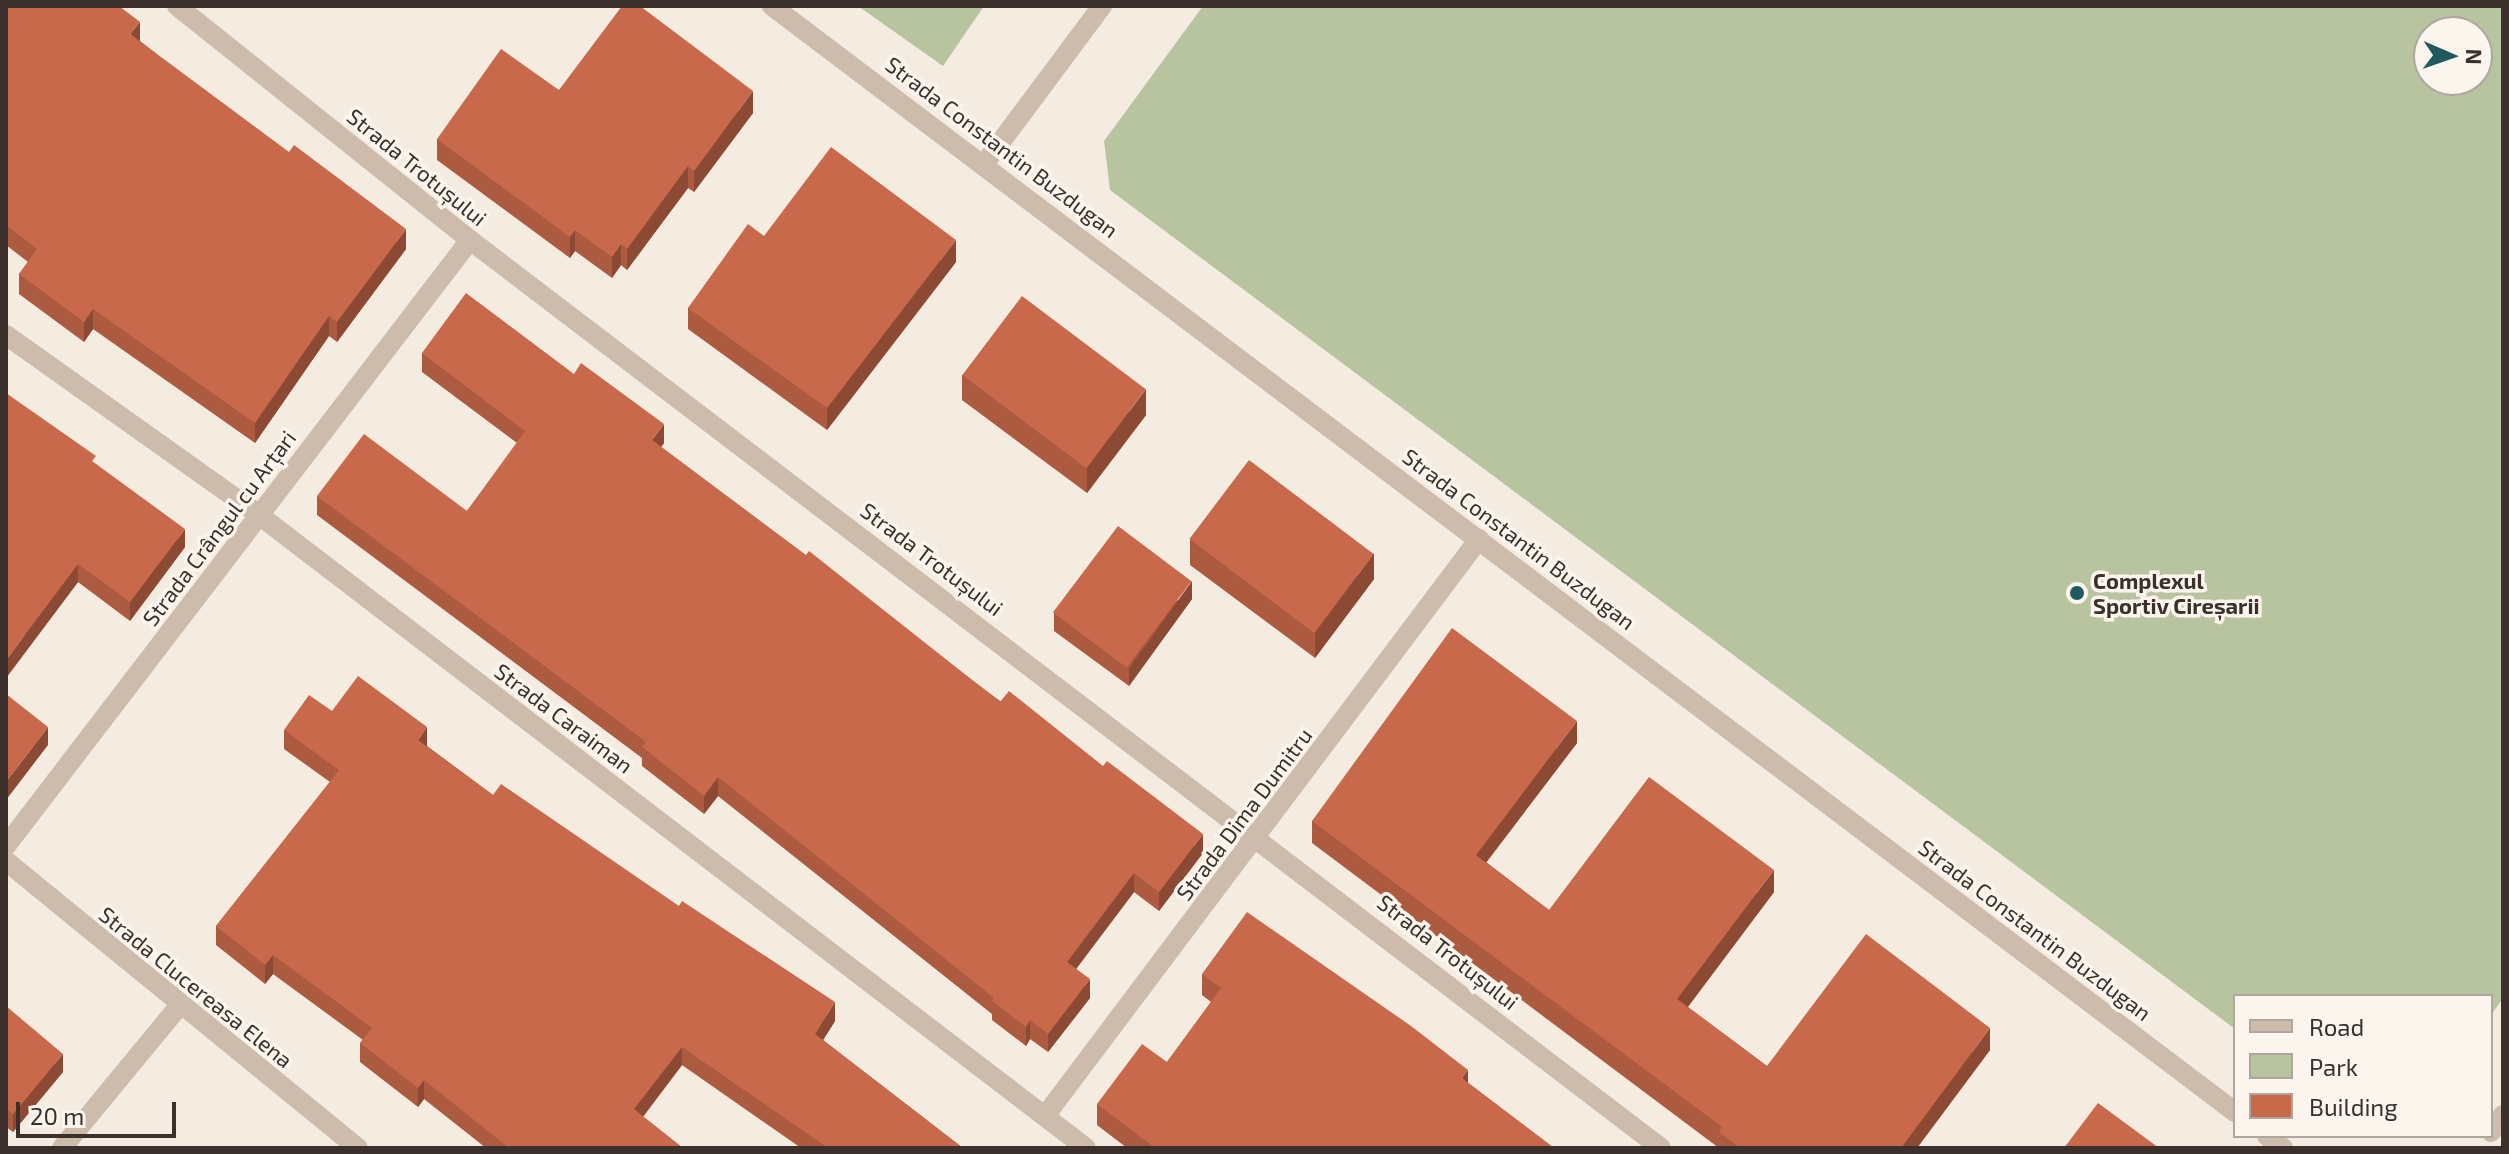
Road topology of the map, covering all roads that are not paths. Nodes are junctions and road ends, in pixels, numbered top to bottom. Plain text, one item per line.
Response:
1 (177, 6) edge
2 (772, 6) edge
3 (1102, 6) edge
4 (204, 14) edge
5 (985, 163) junction
6 (470, 240) junction
7 (6, 335) edge
8 (259, 515) junction
9 (1479, 539) junction
10 (1259, 836) junction
11 (6, 846) edge
12 (6, 861) edge
13 (179, 1006) junction
14 (2233, 1110) edge
15 (1045, 1116) junction
16 (62, 1148) edge
17 (358, 1148) edge
18 (1086, 1148) edge
19 (1661, 1148) edge

1 - 4 street, Strada Trotușului
2 - 5 street, Strada Constantin Buzdugan
3 - 5 street
4 - 6 street, Strada Trotușului
5 - 9 street, Strada Constantin Buzdugan
6 - 8 street, Strada Crângul cu Arțari
6 - 10 street, Strada Trotușului
7 - 8 street, Strada Caraiman
8 - 11 street, Strada Crângul cu Arțari
8 - 15 street, Strada Caraiman
9 - 10 street, Strada Dima Dumitru
9 - 14 street, Strada Constantin Buzdugan
10 - 15 street, Strada Dima Dumitru
10 - 19 street, Strada Trotușului
12 - 13 street, Strada Clucereasa Elena
13 - 16 street
13 - 17 street, Strada Clucereasa Elena
15 - 18 street, Strada Caraiman

